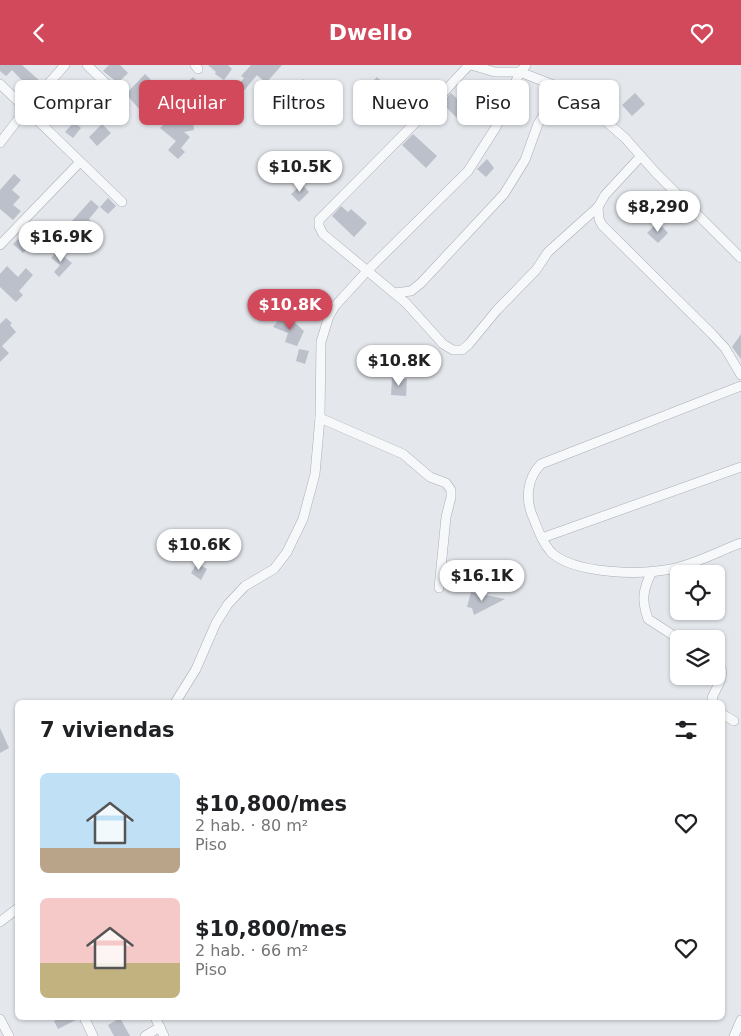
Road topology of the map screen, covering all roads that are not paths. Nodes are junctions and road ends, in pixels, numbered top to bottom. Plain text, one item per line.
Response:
1 (65, 65) edge
2 (87, 65) edge
3 (470, 65) edge
4 (523, 69) edge
5 (52, 80) edge
6 (102, 80) edge
7 (545, 80) edge
8 (0, 84) edge
9 (15, 98) edge
10 (539, 122) edge
11 (15, 123) edge
12 (42, 125) edge
13 (611, 125) edge
14 (0, 143) edge
15 (641, 156) junction
16 (80, 162) junction
17 (122, 202) dead end
18 (598, 207) junction
19 (0, 245) edge
20 (741, 257) edge
21 (367, 271) junction
22 (394, 293) junction
23 (741, 375) edge
24 (741, 386) edge
25 (320, 418) junction
26 (741, 467) edge
27 (542, 538) junction
28 (741, 543) edge
29 (652, 571) junction
30 (439, 588) dead end
31 (670, 633) edge
32 (718, 685) edge
33 (177, 700) edge
34 (713, 700) edge
35 (725, 716) edge
36 (734, 721) dead end
37 (15, 911) edge
38 (0, 922) edge
39 (0, 1019) edge
40 (85, 1020) edge
41 (156, 1020) edge
42 (741, 1020) edge
43 (162, 1032) edge
44 (9, 1036) edge
45 (93, 1036) edge
46 (144, 1036) edge
47 (734, 1036) edge

1 - 5 street
2 - 6 street
3 - 4 street
3 - 21 street
4 - 7 street
4 - 21 street
8 - 9 street
10 - 22 street
11 - 14 street
12 - 16 street
13 - 15 street
15 - 18 street
15 - 20 street
16 - 17 street
16 - 19 street
18 - 22 street
18 - 23 street
21 - 22 street
21 - 25 street
24 - 27 street
25 - 30 street
25 - 33 street
26 - 27 street
27 - 29 street
28 - 29 street
29 - 31 street
32 - 34 street
35 - 36 street
37 - 38 street
39 - 44 street
40 - 45 street
41 - 43 street
42 - 47 street
43 - 46 street

